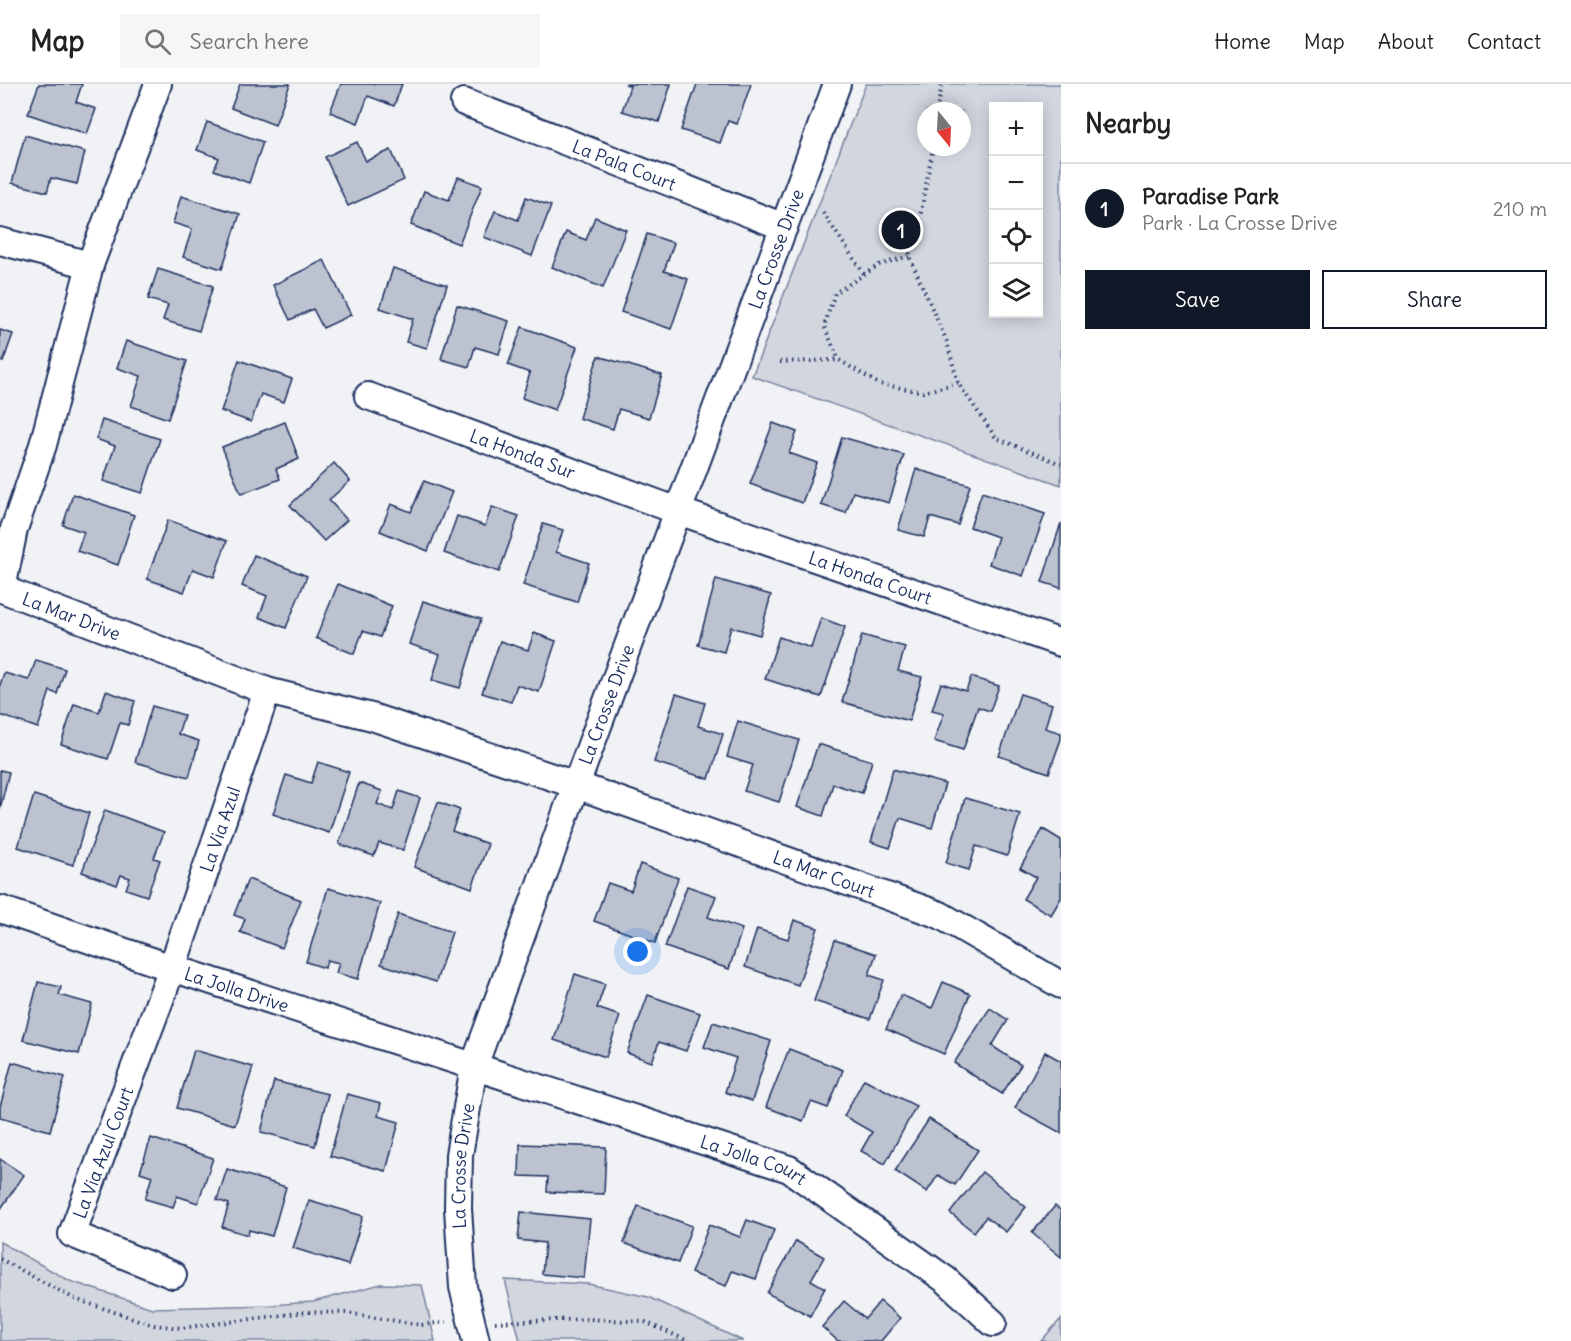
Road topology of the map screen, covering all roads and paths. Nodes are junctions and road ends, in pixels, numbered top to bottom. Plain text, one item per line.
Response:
1 (158, 84) edge
2 (837, 84) edge
3 (942, 84) edge
4 (464, 102) dead end
5 (939, 102) edge
6 (931, 156) edge
7 (823, 213) dead end
8 (784, 227) junction
9 (0, 241) edge
10 (909, 256) junction
11 (90, 264) junction
12 (864, 274) junction
13 (839, 360) junction
14 (780, 363) dead end
15 (958, 383) junction
16 (368, 396) dead end
17 (1061, 464) edge
18 (678, 511) junction
19 (1061, 643) edge
20 (267, 691) junction
21 (576, 785) junction
22 (0, 909) edge
23 (172, 968) junction
24 (1061, 985) edge
25 (474, 1066) junction
26 (0, 1259) edge
27 (173, 1275) dead end
28 (443, 1322) dead end
29 (501, 1322) dead end
30 (993, 1323) dead end
31 (476, 1341) edge
32 (688, 1341) edge

1 - 11 street, La Mar Drive
2 - 8 street, La Crosse Drive
3 - 5 path
4 - 8 street, La Pala Court
6 - 10 path
7 - 12 path
8 - 18 street, La Crosse Drive
9 - 11 street
10 - 12 path
10 - 15 path
11 - 20 street, La Mar Drive
12 - 13 path
13 - 14 path
13 - 15 path
15 - 17 path
16 - 18 street, La Honda Sur
18 - 19 street, La Honda Court
18 - 21 street, La Crosse Drive
20 - 21 street, La Mar Drive
20 - 23 street, La Via Azul
21 - 24 street, La Mar Court
21 - 25 street, La Crosse Drive
22 - 23 street, La Jolla Drive
23 - 25 street, La Jolla Drive
23 - 27 street, La Via Azul Court
25 - 30 street, La Jolla Court
25 - 31 street, La Crosse Drive
26 - 28 path
29 - 32 path

